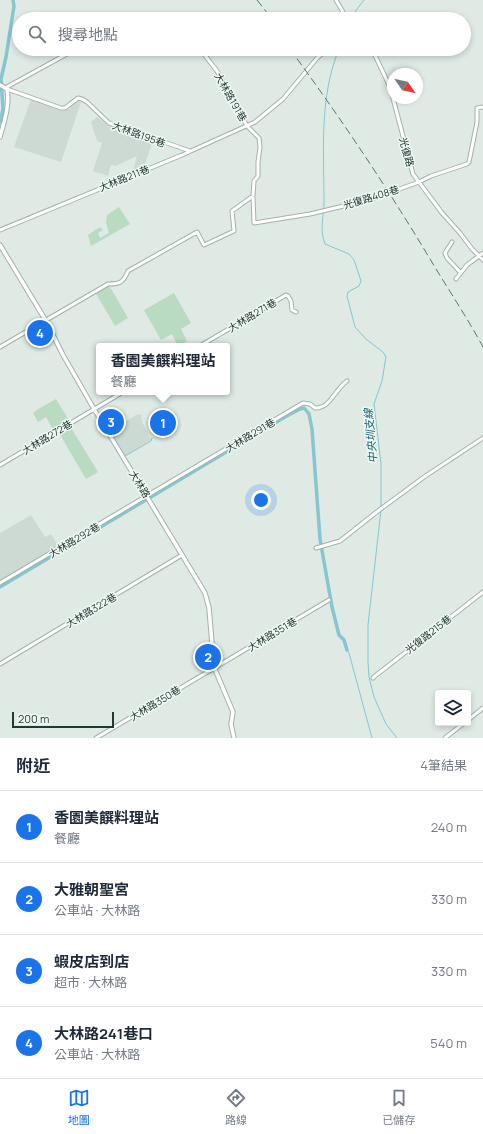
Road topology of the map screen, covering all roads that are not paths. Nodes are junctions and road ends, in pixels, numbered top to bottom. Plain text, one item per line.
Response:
1 (336, 0) edge
2 (343, 12) edge
3 (64, 56) edge
4 (205, 56) edge
5 (319, 56) edge
6 (375, 56) edge
7 (0, 85) edge
8 (5, 89) junction
9 (483, 107) edge
10 (483, 121) edge
11 (477, 122) junction
12 (248, 126) junction
13 (0, 138) edge
14 (190, 151) junction
15 (419, 182) junction
16 (253, 196) junction
17 (0, 230) edge
18 (452, 242) dead end
19 (0, 245) edge
20 (483, 253) edge
21 (479, 256) junction
22 (483, 260) edge
23 (460, 272) junction
24 (456, 279) dead end
25 (296, 312) dead end
26 (46, 321) junction
27 (205, 343) edge
28 (0, 347) edge
29 (347, 381) dead end
30 (118, 395) edge
31 (94, 409) junction
32 (483, 438) edge
33 (0, 465) edge
34 (147, 496) junction
35 (316, 548) dead end
36 (182, 555) junction
37 (0, 583) edge
38 (483, 592) edge
39 (330, 600) dead end
40 (0, 664) edge
41 (214, 667) junction
42 (373, 678) dead end
43 (483, 708) edge
44 (471, 718) edge
45 (460, 726) edge
46 (96, 738) edge
47 (234, 738) edge
48 (445, 738) edge

1 - 2 street
3 - 8 street
4 - 12 street, 大林路191巷
5 - 12 street, 大林路211巷
6 - 15 street, 光復路
7 - 8 street
8 - 13 street
8 - 14 street, 大林路195巷
9 - 11 street, 光復路408巷
10 - 11 street
11 - 15 street, 光復路408巷
12 - 14 street, 大林路211巷
12 - 16 street, 大林路191巷
14 - 17 street, 大林路211巷
15 - 16 street, 光復路408巷
15 - 21 street, 光復路
16 - 26 street
18 - 23 street
19 - 26 street, 大林路
20 - 21 street
21 - 22 street, 光復路
21 - 23 street
23 - 24 street
25 - 27 street, 大林路271巷
26 - 28 street
26 - 31 street, 大林路
29 - 34 street, 大林路291巷
30 - 31 street
31 - 33 street, 大林路272巷
31 - 34 street, 大林路
32 - 35 street
34 - 36 street, 大林路
34 - 37 street, 大林路292巷
36 - 40 street, 大林路322巷
36 - 41 street, 大林路
38 - 42 street, 光復路215巷
39 - 41 street, 大林路351巷
41 - 46 street, 大林路350巷
41 - 47 street, 大林路
43 - 44 street
45 - 48 street

